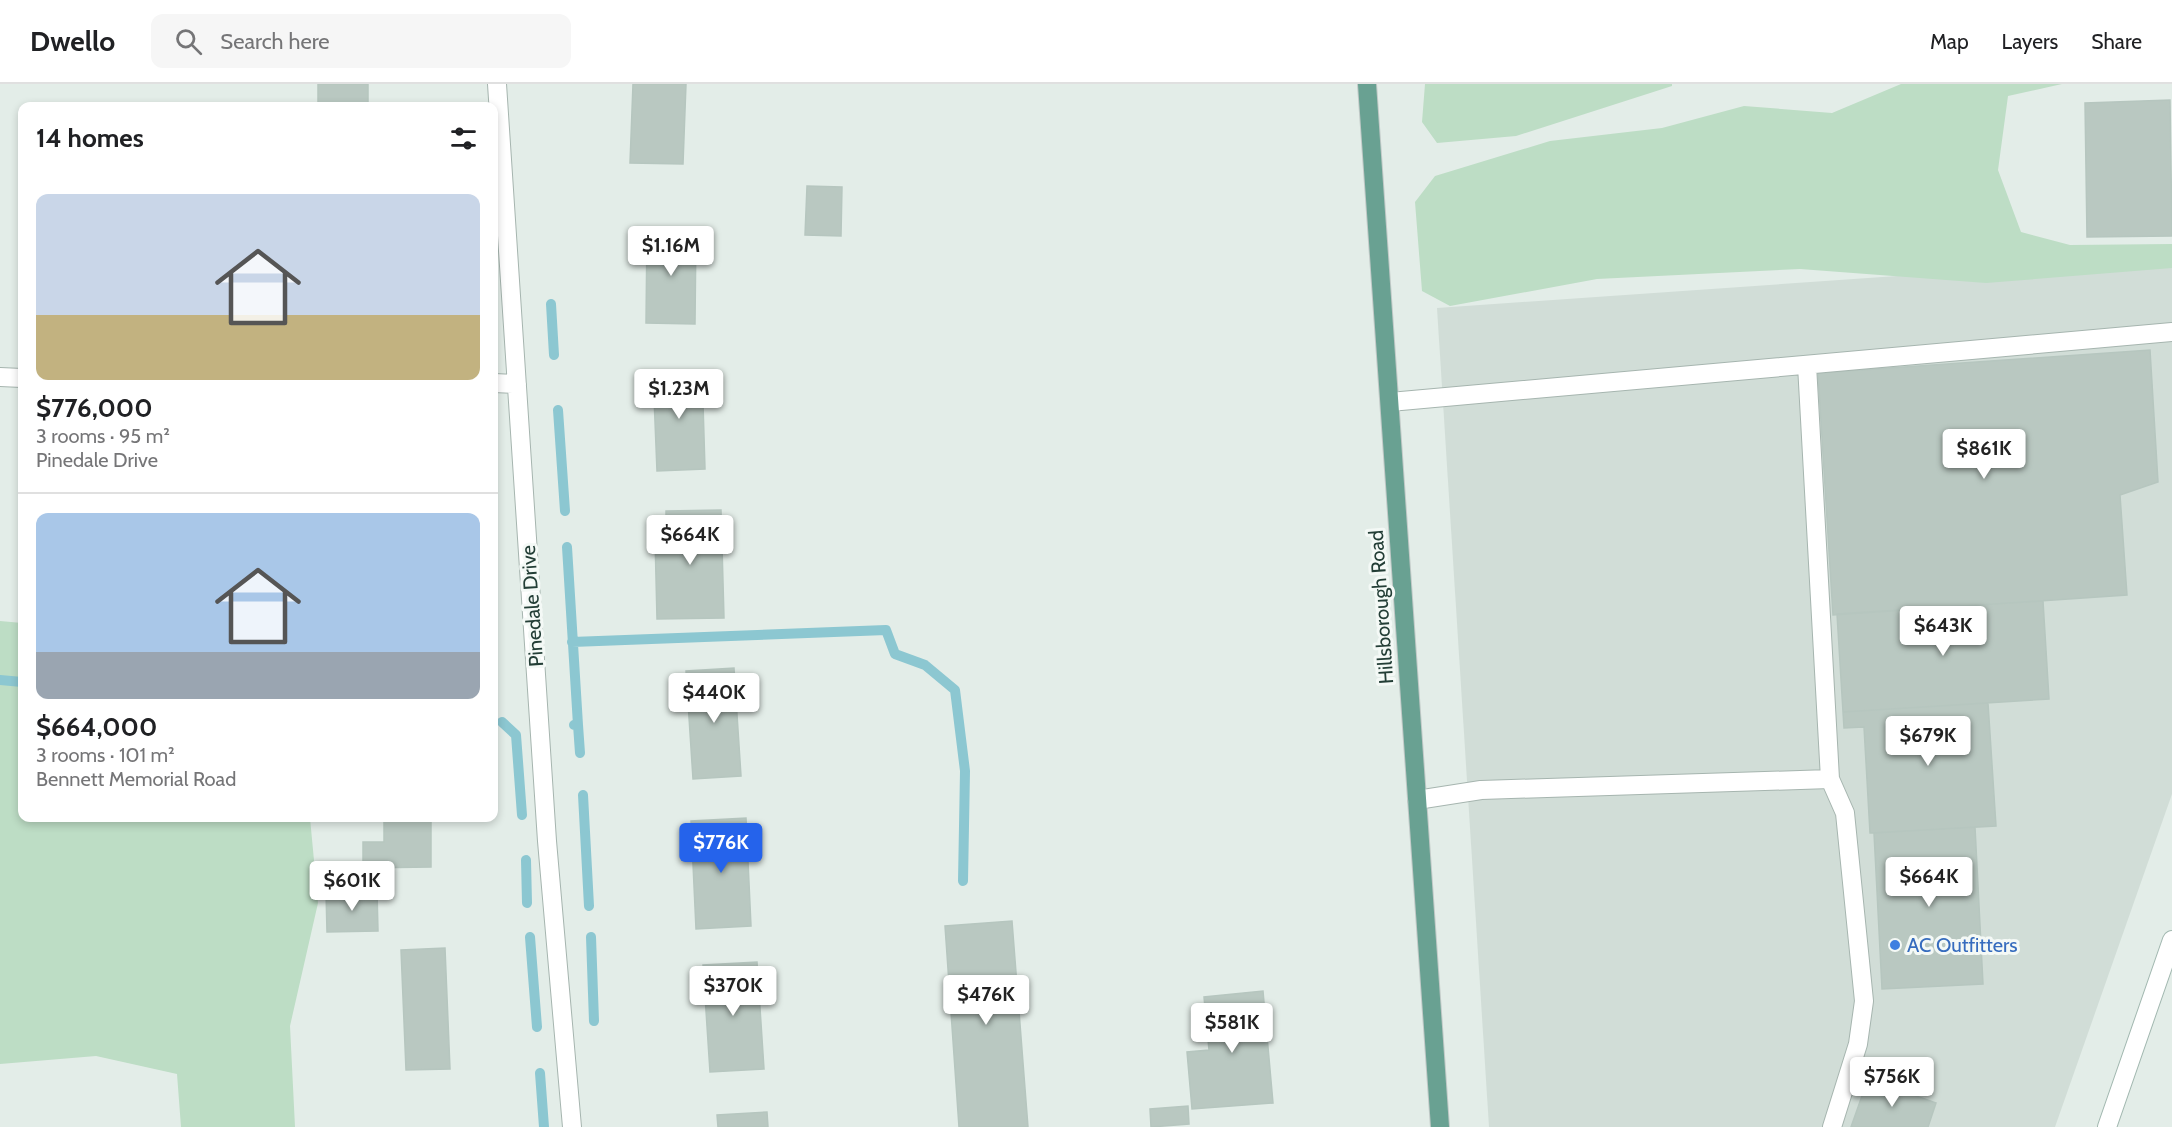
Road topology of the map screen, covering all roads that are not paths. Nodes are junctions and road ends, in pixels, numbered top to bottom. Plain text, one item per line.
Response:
1 (496, 84) edge
2 (1367, 84) edge
3 (497, 102) edge
4 (498, 113) edge
5 (2172, 332) edge
6 (1807, 365) junction
7 (0, 377) edge
8 (18, 378) edge
9 (498, 383) edge
10 (517, 384) junction
11 (1390, 402) junction
12 (1830, 779) junction
13 (1417, 800) junction
14 (2172, 940) edge
15 (572, 1127) edge
16 (1440, 1127) edge
17 (1832, 1127) edge
18 (2107, 1127) edge

1 - 3 street, Pinedale Drive
2 - 11 main road, Hillsborough Road
4 - 10 street, Pinedale Drive
5 - 6 street
6 - 11 street
6 - 12 street
7 - 8 street
9 - 10 street
10 - 15 street, Pinedale Drive
11 - 13 main road, Hillsborough Road
12 - 13 street
12 - 17 street
13 - 16 main road, Hillsborough Road
14 - 18 street

